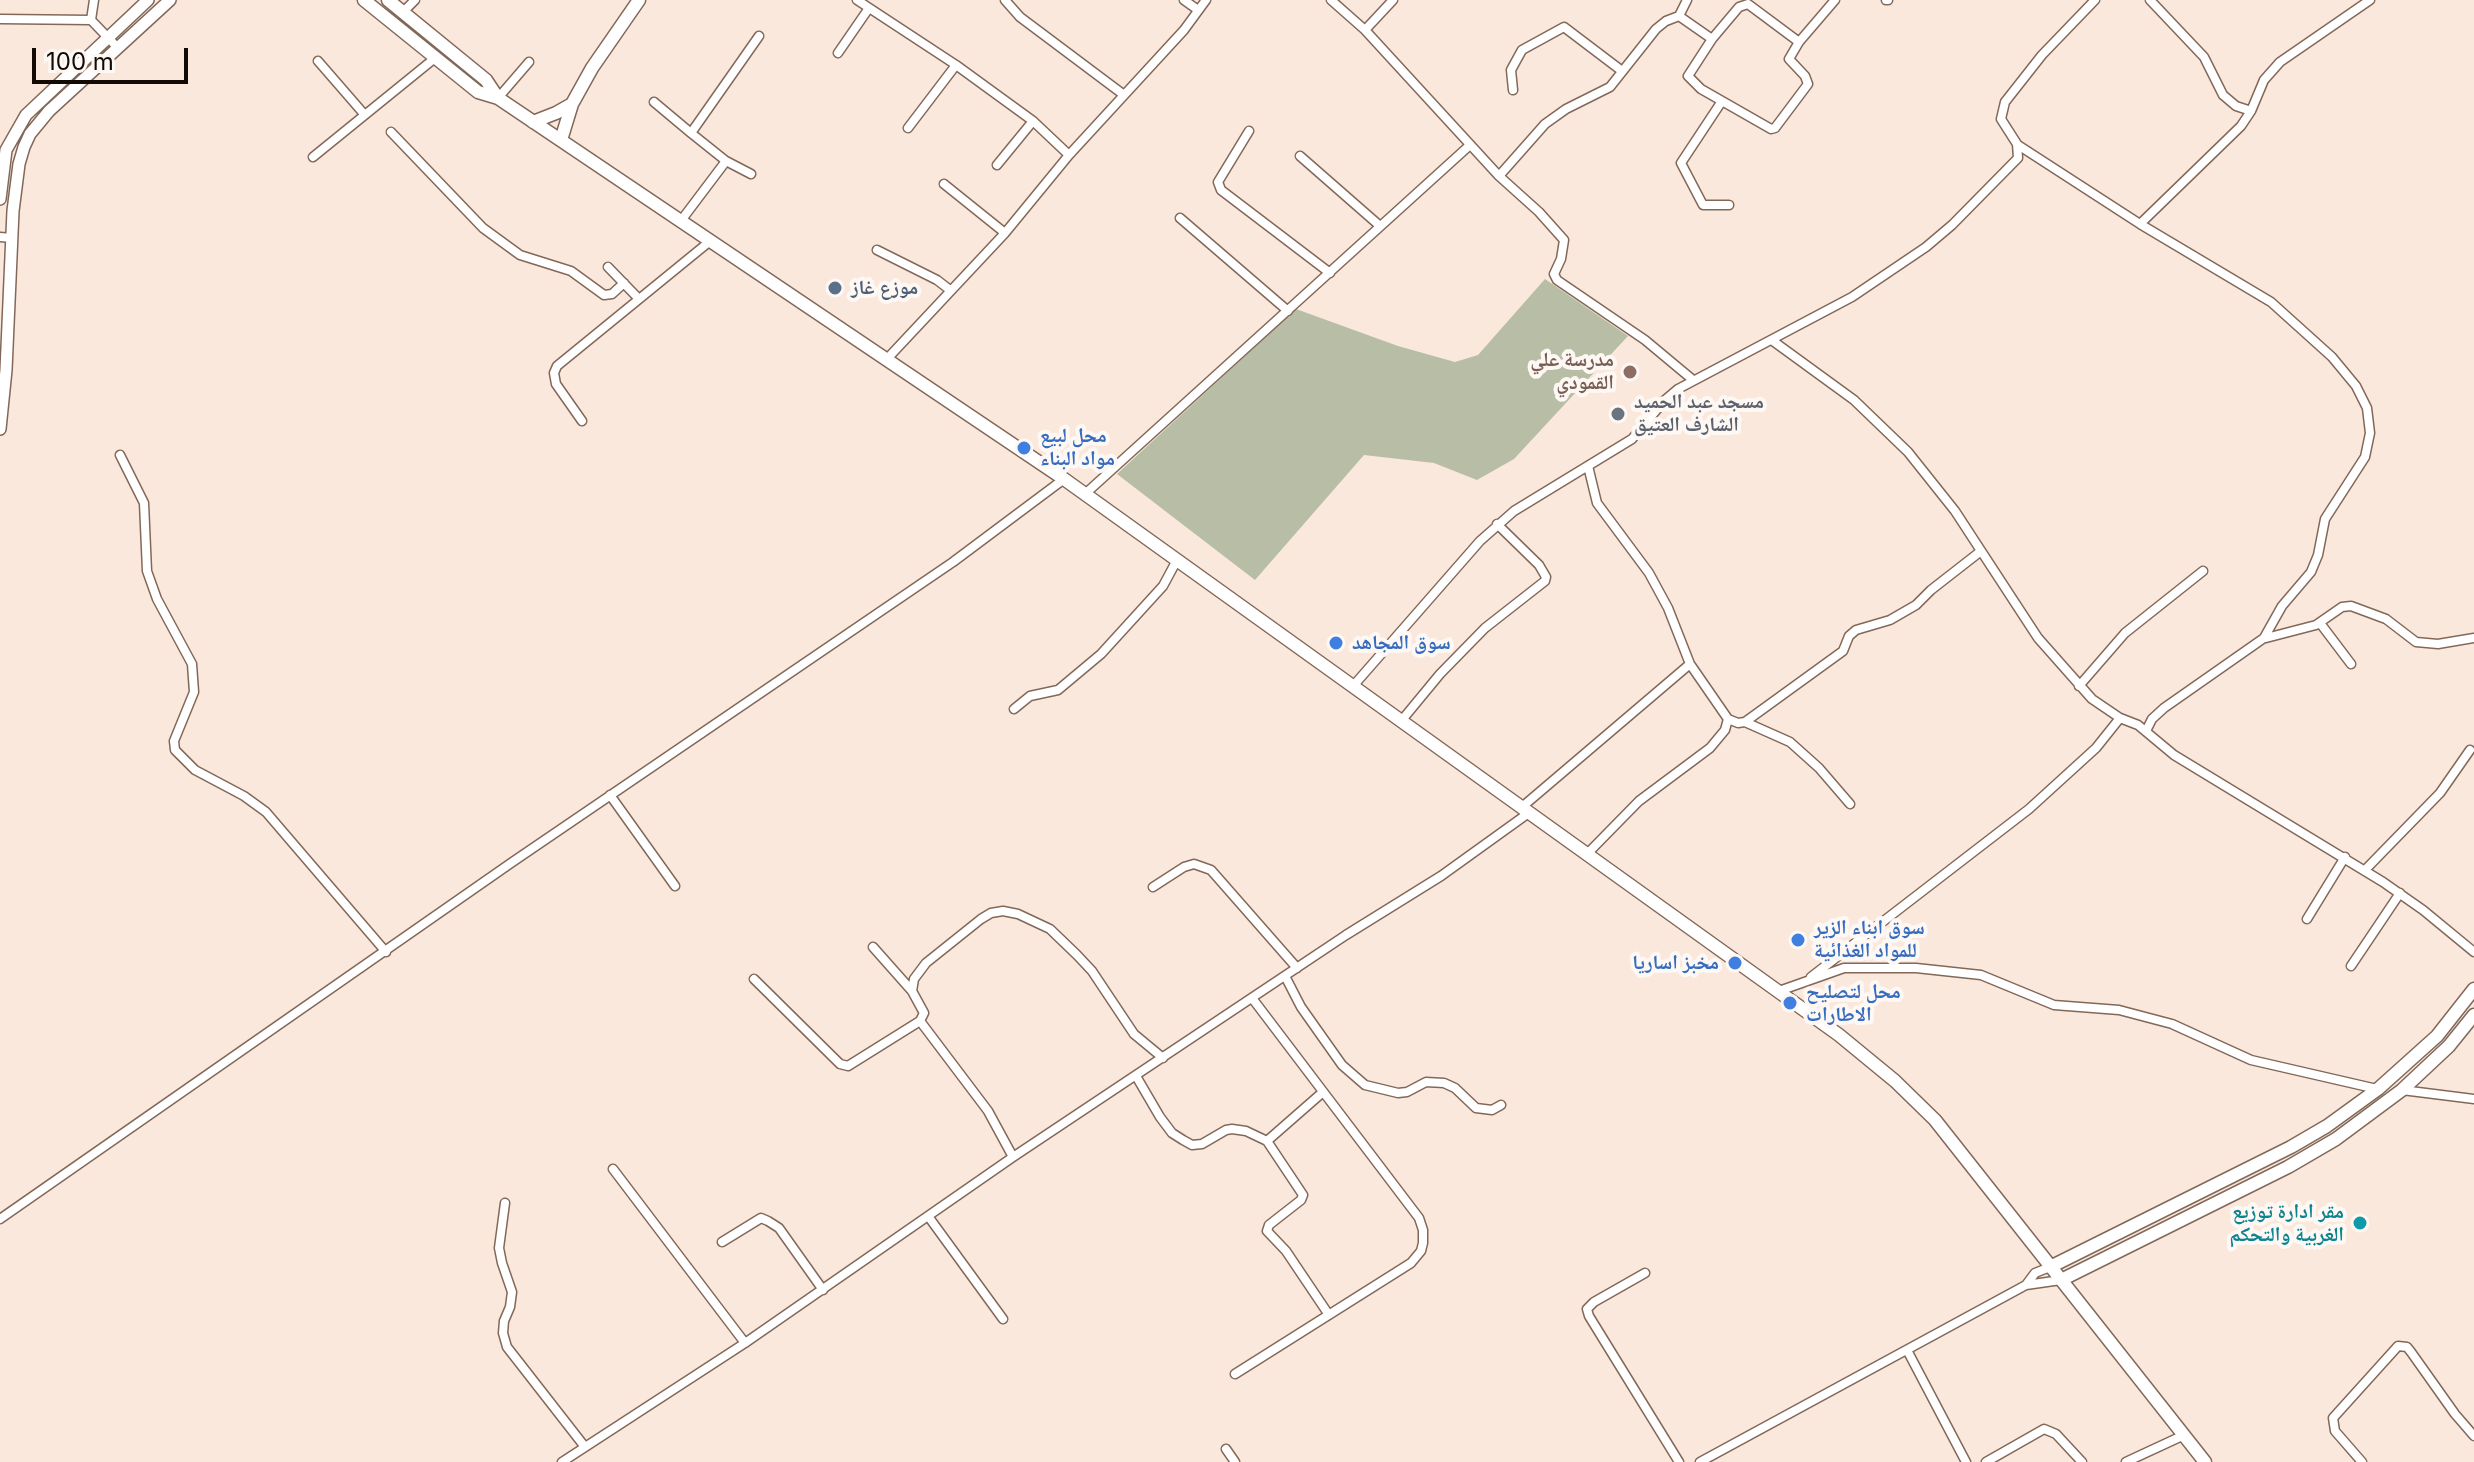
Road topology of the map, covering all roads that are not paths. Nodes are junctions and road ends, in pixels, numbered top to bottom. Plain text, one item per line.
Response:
1 (94, 0) edge
2 (148, 0) edge
3 (170, 0) edge
4 (364, 0) edge
5 (388, 0) edge
6 (415, 0) edge
7 (639, 0) edge
8 (857, 0) edge
9 (1005, 0) edge
10 (1184, 0) edge
11 (1206, 0) edge
12 (1331, 0) edge
13 (1393, 0) edge
14 (1687, 0) edge
15 (1835, 0) edge
16 (2095, 0) edge
17 (2150, 0) edge
18 (2370, 0) edge
19 (869, 8) junction
20 (1198, 10) junction
21 (403, 12) junction
22 (1679, 16) junction
23 (0, 19) edge
24 (91, 20) junction
25 (1365, 30) junction
26 (759, 36) dead end
27 (107, 37) junction
28 (1712, 39) junction
29 (1799, 42) junction
30 (118, 48) junction
31 (838, 53) dead end
32 (435, 58) junction
33 (318, 61) dead end
34 (529, 62) dead end
35 (956, 65) junction
36 (1622, 71) junction
37 (1513, 90) dead end
38 (1124, 95) junction
39 (498, 98) junction
40 (1722, 101) junction
41 (654, 102) dead end
42 (572, 104) junction
43 (2251, 111) junction
44 (364, 114) junction
45 (1033, 121) junction
46 (533, 122) junction
47 (908, 128) dead end
48 (1249, 131) dead end
49 (391, 132) dead end
50 (691, 133) junction
51 (561, 140) junction
52 (2017, 144) junction
53 (1470, 145) junction
54 (1069, 155) junction
55 (1300, 156) dead end
56 (313, 157) dead end
57 (726, 161) junction
58 (997, 165) dead end
59 (751, 174) dead end
60 (1499, 176) junction
61 (944, 184) dead end
62 (0, 199) edge
63 (1729, 205) dead end
64 (1180, 218) dead end
65 (680, 222) junction
66 (2140, 224) junction
67 (1380, 226) junction
68 (1005, 233) junction
69 (6, 238) edge
70 (709, 242) junction
71 (877, 250) dead end
72 (608, 267) dead end
73 (1330, 273) junction
74 (624, 283) junction
75 (950, 290) junction
76 (639, 299) junction
77 (1288, 311) junction
78 (1773, 341) junction
79 (886, 360) junction
80 (3, 366) edge
81 (1693, 380) junction
82 (582, 421) dead end
83 (0, 429) edge
84 (120, 455) dead end
85 (1588, 466) junction
86 (1064, 479) junction
87 (1085, 494) junction
88 (1497, 524) junction
89 (1981, 551) junction
90 (1177, 560) junction
91 (2203, 571) dead end
92 (2320, 623) junction
93 (2264, 638) junction
94 (2474, 638) edge
95 (1690, 664) junction
96 (2351, 664) dead end
97 (1354, 685) junction
98 (2079, 686) junction
99 (1014, 709) dead end
100 (2120, 718) junction
101 (1728, 719) junction
102 (1402, 720) junction
103 (1745, 722) junction
104 (2146, 731) junction
105 (2470, 750) dead end
106 (610, 795) junction
107 (1850, 804) dead end
108 (1526, 809) junction
109 (1587, 854) junction
110 (2345, 857) junction
111 (2365, 870) junction
112 (675, 886) dead end
113 (1153, 887) dead end
114 (2400, 893) junction
115 (2307, 919) dead end
116 (873, 947) dead end
117 (386, 952) junction
118 (2474, 952) edge
119 (2351, 966) dead end
120 (1297, 968) junction
121 (1285, 976) junction
122 (754, 979) dead end
123 (1805, 982) junction
124 (2474, 989) edge
125 (912, 991) junction
126 (1779, 991) junction
127 (1252, 998) junction
128 (2474, 1015) edge
129 (920, 1021) junction
130 (1163, 1058) junction
131 (1136, 1076) junction
132 (2378, 1089) junction
133 (2402, 1090) junction
134 (1323, 1092) junction
135 (2474, 1099) edge
136 (1501, 1105) dead end
137 (1267, 1141) junction
138 (1013, 1157) junction
139 (613, 1169) dead end
140 (505, 1203) dead end
141 (928, 1216) junction
142 (0, 1219) edge
143 (722, 1242) dead end
144 (2050, 1267) junction
145 (1645, 1273) dead end
146 (2061, 1280) junction
147 (2026, 1285) junction
148 (823, 1290) junction
149 (1329, 1315) junction
150 (1003, 1319) dead end
151 (745, 1343) junction
152 (1907, 1350) junction
153 (1235, 1374) dead end
154 (2182, 1436) junction
155 (2474, 1436) edge
156 (585, 1447) junction
157 (1226, 1449) dead end
158 (562, 1462) edge
159 (1235, 1462) edge
160 (1679, 1462) edge
161 (1700, 1462) edge
162 (1966, 1462) edge
163 (1986, 1462) edge
164 (2082, 1462) edge
165 (2126, 1462) edge
166 (2205, 1462) edge
167 (2362, 1462) edge

1 - 24 street
2 - 27 street
3 - 30 street
4 - 32 main road
5 - 21 main road
6 - 21 street
7 - 42 main road
8 - 19 street
9 - 38 street
10 - 20 street
11 - 20 street
12 - 25 street
13 - 25 street
14 - 22 street
15 - 29 street
16 - 52 street
17 - 43 street
18 - 43 street
19 - 31 street
19 - 35 street
20 - 38 street
21 - 39 main road
22 - 28 street
22 - 36 street
23 - 24 street
24 - 27 street
25 - 53 street
26 - 50 street
27 - 30 street
27 - 62 street
28 - 29 street
28 - 40 street
29 - 40 street
30 - 69 street
32 - 39 main road
32 - 44 street
33 - 44 street
34 - 39 street
35 - 45 street
35 - 47 street
36 - 37 street
36 - 60 street
38 - 54 street
39 - 46 main road
40 - 63 street
41 - 50 street
42 - 46 main road
42 - 51 main road
43 - 66 street
44 - 56 street
45 - 54 street
45 - 58 street
46 - 51 main road
48 - 73 street
49 - 74 street
50 - 57 street
51 - 65 main road
52 - 66 street
52 - 78 street
53 - 60 street
53 - 67 street
54 - 68 street
55 - 67 street
57 - 59 street
57 - 65 street
60 - 81 street
61 - 68 street
64 - 77 street
65 - 70 main road
66 - 93 street
67 - 73 street
68 - 75 street
69 - 80 street
70 - 76 street
70 - 79 main road
71 - 75 street
72 - 74 street
73 - 77 street
74 - 76 street
75 - 79 street
76 - 82 street
77 - 87 street
78 - 81 street
78 - 89 street
79 - 86 main road
80 - 83 street
81 - 85 street
84 - 117 street
85 - 88 street
85 - 95 street
86 - 87 main road
86 - 106 street
87 - 90 main road
88 - 97 street
88 - 102 street
89 - 98 street
89 - 103 street
90 - 97 main road
90 - 99 street
91 - 98 street
92 - 93 street
92 - 94 street
92 - 96 street
93 - 104 street
95 - 101 street
95 - 108 street
97 - 102 main road
98 - 100 street
100 - 104 street
100 - 123 street
101 - 103 street
101 - 109 street
102 - 108 main road
103 - 107 street
104 - 110 street
105 - 111 street
106 - 112 street
106 - 117 street
108 - 109 main road
108 - 120 street
109 - 126 main road
110 - 111 street
110 - 115 street
111 - 114 street
113 - 120 street
114 - 118 street
114 - 119 street
116 - 125 street
117 - 142 street
120 - 121 street
121 - 127 street
121 - 136 street
122 - 129 street
123 - 126 street
123 - 132 street
124 - 132 main road
125 - 129 street
125 - 130 street
126 - 144 main road
127 - 130 street
127 - 134 street
128 - 133 main road
129 - 138 street
130 - 131 street
131 - 137 street
131 - 138 street
132 - 144 main road
133 - 135 street
133 - 146 main road
134 - 137 street
134 - 149 street
137 - 149 street
138 - 141 street
139 - 151 street
140 - 156 street
141 - 148 street
141 - 150 street
143 - 148 street
144 - 146 main road
144 - 147 street
145 - 160 street
146 - 147 street
146 - 154 main road
147 - 152 street
148 - 151 street
149 - 153 street
151 - 156 street
152 - 161 street
152 - 162 street
154 - 165 street
154 - 166 main road
155 - 167 street
156 - 158 street
157 - 159 street
163 - 164 street

